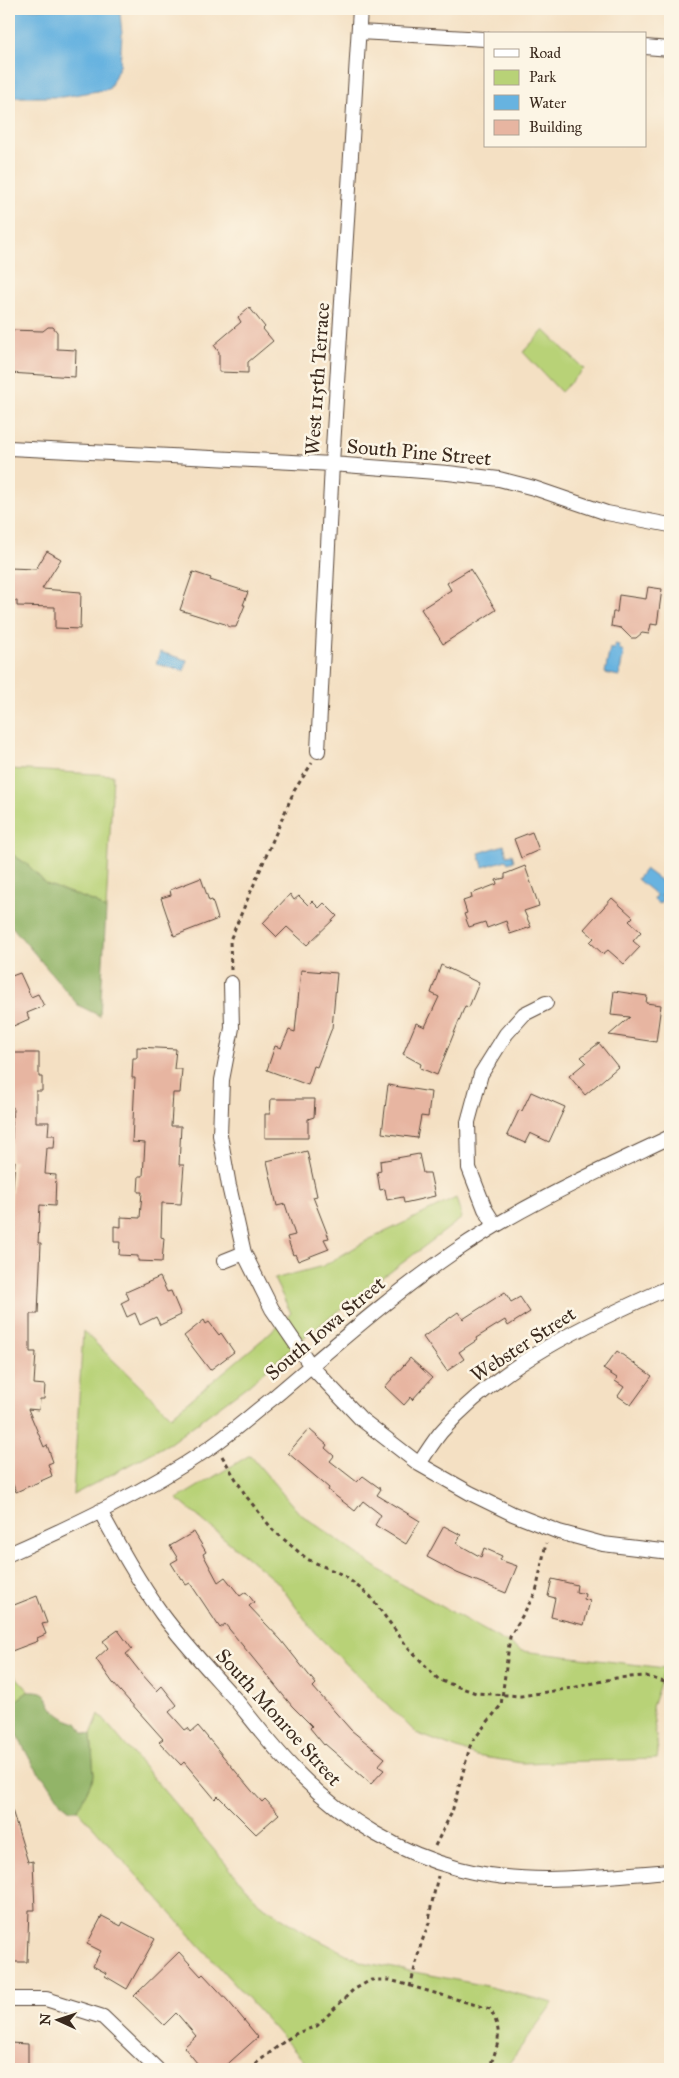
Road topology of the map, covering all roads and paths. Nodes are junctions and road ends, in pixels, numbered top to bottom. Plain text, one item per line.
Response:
1 (360, 9) edge
2 (359, 32) junction
3 (484, 39) edge
4 (646, 47) edge
5 (670, 49) edge
6 (9, 448) edge
7 (332, 464) junction
8 (670, 525) edge
9 (318, 751) joint
10 (231, 983) joint
11 (546, 1003) dead end
12 (670, 1137) edge
13 (495, 1225) junction
14 (244, 1253) junction
15 (224, 1261) dead end
16 (670, 1287) edge
17 (311, 1366) junction
18 (214, 1444) junction
19 (419, 1464) junction
20 (100, 1511) junction
21 (546, 1541) dead end
22 (670, 1552) edge
23 (9, 1554) edge
24 (670, 1684) edge
25 (502, 1695) junction
26 (433, 1850) dead end
27 (670, 1871) edge
28 (439, 1875) dead end
29 (410, 1986) junction
30 (9, 1999) edge
31 (157, 2069) edge
32 (249, 2069) edge
33 (489, 2069) edge

1 - 2 street, West 115th Terrace
2 - 3 street
2 - 7 street, West 115th Terrace
4 - 5 street
6 - 7 street, South Pine Street
7 - 8 street, South Pine Street
7 - 9 street, West 115th Terrace
9 - 10 path
10 - 14 street
11 - 13 street
12 - 13 street, South Iowa Street
13 - 17 street, South Iowa Street
14 - 15 street
14 - 17 street
16 - 19 street, Webster Street
17 - 18 street, South Iowa Street
17 - 19 street
18 - 20 street, South Iowa Street
18 - 25 path
19 - 22 street
20 - 23 street, South Iowa Street
20 - 27 street, South Monroe Street
21 - 25 path
24 - 25 path
25 - 26 path
28 - 29 path
29 - 32 path
29 - 33 path
30 - 31 street

